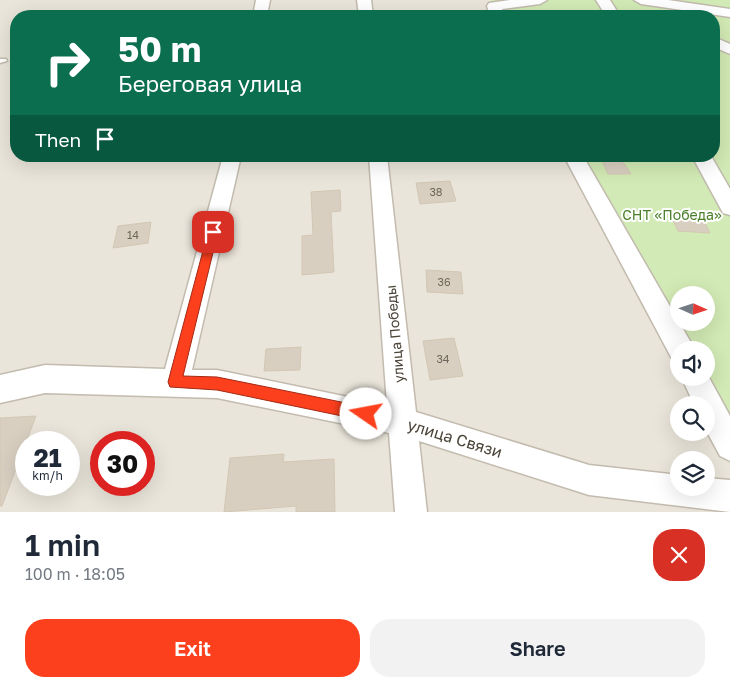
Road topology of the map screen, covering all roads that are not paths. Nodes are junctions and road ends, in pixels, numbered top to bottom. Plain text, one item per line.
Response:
1 (540, 0) edge
2 (641, 0) edge
3 (658, 2) junction
4 (500, 10) edge
5 (669, 10) edge
6 (716, 10) edge
7 (230, 162) edge
8 (379, 162) edge
9 (576, 162) edge
10 (704, 162) edge
11 (730, 206) edge
12 (676, 341) edge
13 (175, 382) junction
14 (699, 386) edge
15 (0, 389) edge
16 (403, 422) junction
17 (730, 446) edge
18 (730, 496) edge
19 (411, 512) edge

1 - 4 street
2 - 3 street
3 - 5 street
3 - 6 street
7 - 13 street
8 - 16 street, улица Победы
9 - 12 street
10 - 11 street
13 - 15 street, улица Связи
13 - 16 street, улица Связи
14 - 17 street
16 - 18 street, улица Связи
16 - 19 street, улица Победы

